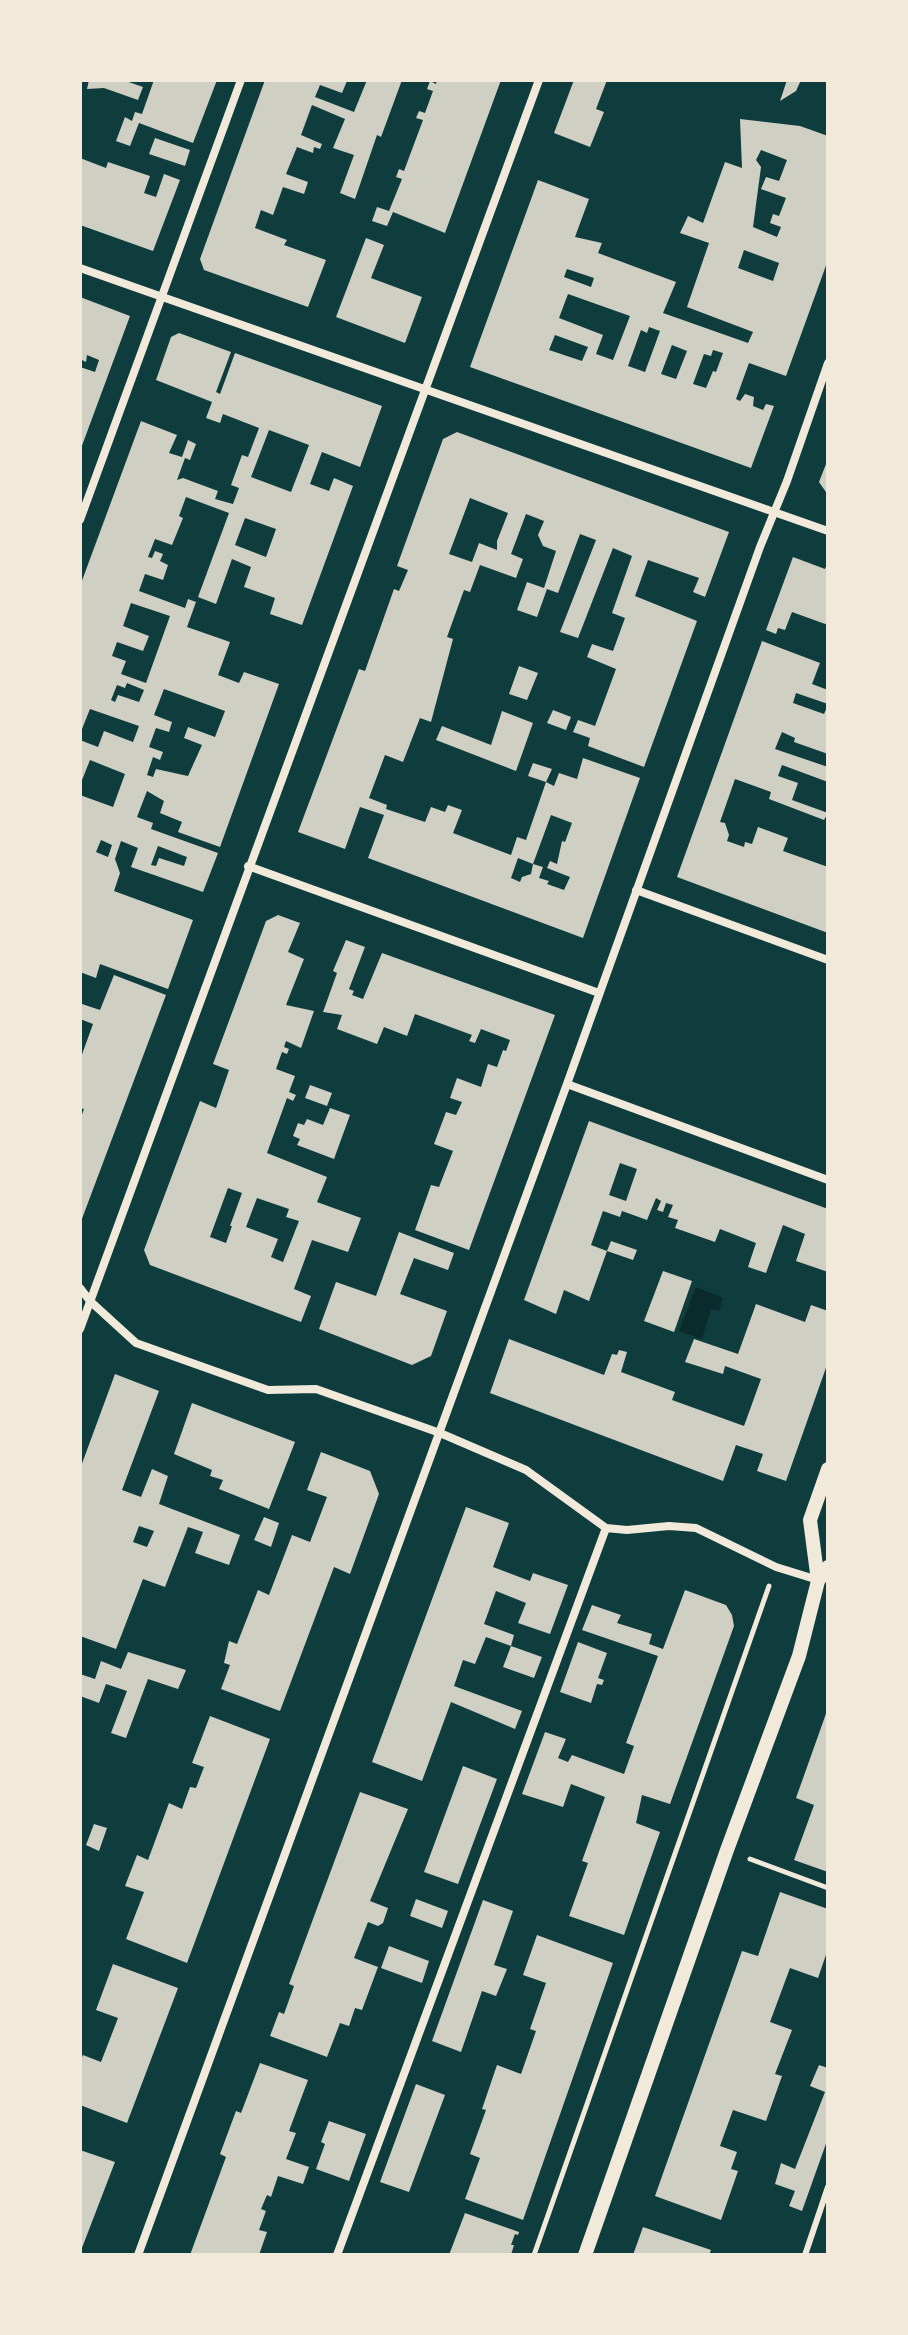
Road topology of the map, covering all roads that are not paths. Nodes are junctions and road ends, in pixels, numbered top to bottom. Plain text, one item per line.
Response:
1 (241, 80) edge
2 (539, 80) edge
3 (80, 268) edge
4 (162, 298) junction
5 (828, 363) edge
6 (425, 390) junction
7 (775, 512) junction
8 (80, 520) edge
9 (828, 531) edge
10 (248, 866) junction
11 (636, 890) junction
12 (828, 960) edge
13 (599, 993) junction
14 (567, 1084) junction
15 (828, 1180) edge
16 (80, 1288) edge
17 (90, 1301) junction
18 (80, 1329) edge
19 (440, 1433) junction
20 (828, 1469) edge
21 (606, 1528) junction
22 (828, 1567) edge
23 (818, 1581) junction
24 (828, 2187) edge
25 (138, 2255) edge
26 (337, 2255) edge
27 (585, 2255) edge
28 (805, 2255) edge

1 - 4 street
2 - 6 street
3 - 4 street
4 - 6 street
4 - 8 street
5 - 7 street
6 - 7 street
6 - 10 street
7 - 9 street
7 - 11 street
10 - 13 street
10 - 17 street
11 - 12 street
11 - 13 street
13 - 14 street
14 - 15 street
14 - 19 street
16 - 17 street
17 - 18 street
17 - 19 street
19 - 21 street
19 - 25 street
20 - 23 street
21 - 23 street
21 - 26 street
22 - 23 street
23 - 27 street
24 - 28 lane

